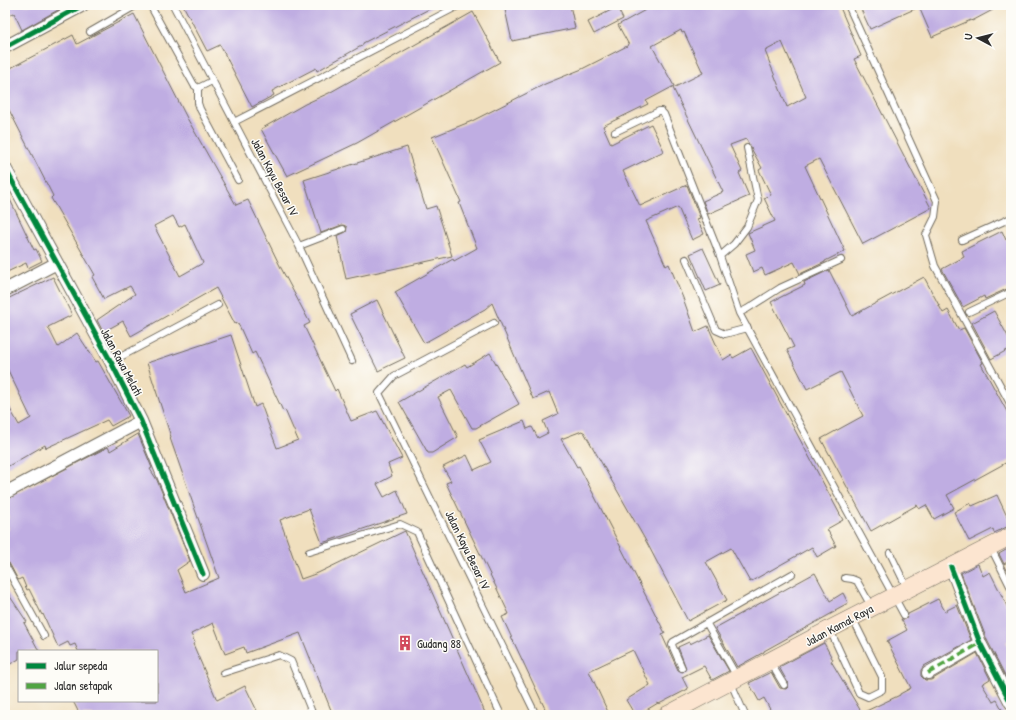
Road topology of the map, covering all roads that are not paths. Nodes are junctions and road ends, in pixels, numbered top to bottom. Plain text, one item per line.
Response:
1 (83, 5) edge
2 (137, 5) edge
3 (150, 5) edge
4 (173, 5) edge
5 (460, 5) edge
6 (848, 5) edge
7 (90, 32) dead end
8 (5, 47) edge
9 (212, 81) junction
10 (198, 88) junction
11 (234, 122) junction
12 (615, 132) dead end
13 (747, 148) dead end
14 (5, 168) edge
15 (238, 180) dead end
16 (1011, 218) edge
17 (343, 229) dead end
18 (962, 240) dead end
19 (299, 246) junction
20 (720, 256) junction
21 (686, 259) dead end
22 (841, 260) dead end
23 (57, 263) junction
24 (5, 290) edge
25 (1011, 292) edge
26 (218, 305) dead end
27 (969, 312) dead end
28 (739, 313) junction
29 (494, 323) dead end
30 (748, 328) junction
31 (352, 361) dead end
32 (111, 362) junction
33 (1011, 405) edge
34 (141, 421) junction
35 (5, 493) edge
36 (1011, 536) edge
37 (990, 546) junction
38 (309, 552) dead end
39 (890, 553) dead end
40 (5, 565) edge
41 (952, 566) junction
42 (203, 574) dead end
43 (792, 574) dead end
44 (845, 578) dead end
45 (1011, 588) edge
46 (901, 592) junction
47 (871, 607) junction
48 (904, 615) dead end
49 (852, 617) junction
50 (707, 624) junction
51 (830, 629) junction
52 (44, 636) dead end
53 (980, 643) junction
54 (770, 661) junction
55 (682, 668) dead end
56 (223, 673) dead end
57 (928, 673) dead end
58 (734, 680) junction
59 (784, 685) dead end
60 (1011, 703) edge
61 (313, 715) edge
62 (501, 715) edge
63 (536, 715) edge
64 (667, 715) edge
65 (744, 715) edge

1 - 8 street
2 - 7 lane
3 - 10 lane
4 - 9 lane, Jalan Kayu Besar IV
5 - 11 lane
6 - 33 lane
9 - 10 lane
9 - 11 lane, Jalan Kayu Besar IV
10 - 15 lane
11 - 19 lane, Jalan Kayu Besar IV
12 - 20 lane
13 - 20 lane
14 - 23 street, Jalan Rawa Melati
16 - 18 lane
17 - 19 lane
19 - 31 lane, Jalan Kayu Besar IV
20 - 28 lane
21 - 30 lane
22 - 28 lane
23 - 24 street
23 - 32 street, Jalan Rawa Melati
25 - 27 lane
26 - 32 lane
28 - 30 lane
29 - 63 lane, Jalan Kayu Besar IV
30 - 46 lane
32 - 34 street, Jalan Rawa Melati
34 - 35 street
34 - 42 street, Jalan Rawa Melati
36 - 37 main road, Jalan Kamal Raya
37 - 41 main road, Jalan Kamal Raya
37 - 45 lane
38 - 62 lane
39 - 46 lane
40 - 52 lane
41 - 46 main road, Jalan Kamal Raya
41 - 53 street
43 - 50 lane
44 - 47 lane
46 - 47 main road, Jalan Kamal Raya
46 - 48 lane
47 - 49 main road, Jalan Kamal Raya
49 - 51 main road, Jalan Kamal Raya
49 - 51 lane
50 - 55 lane
50 - 58 lane
51 - 54 main road, Jalan Kamal Raya
53 - 57 street
53 - 60 street
54 - 58 main road, Jalan Kamal Raya
54 - 59 lane
56 - 61 lane
58 - 64 main road, Jalan Kamal Raya
58 - 65 lane

